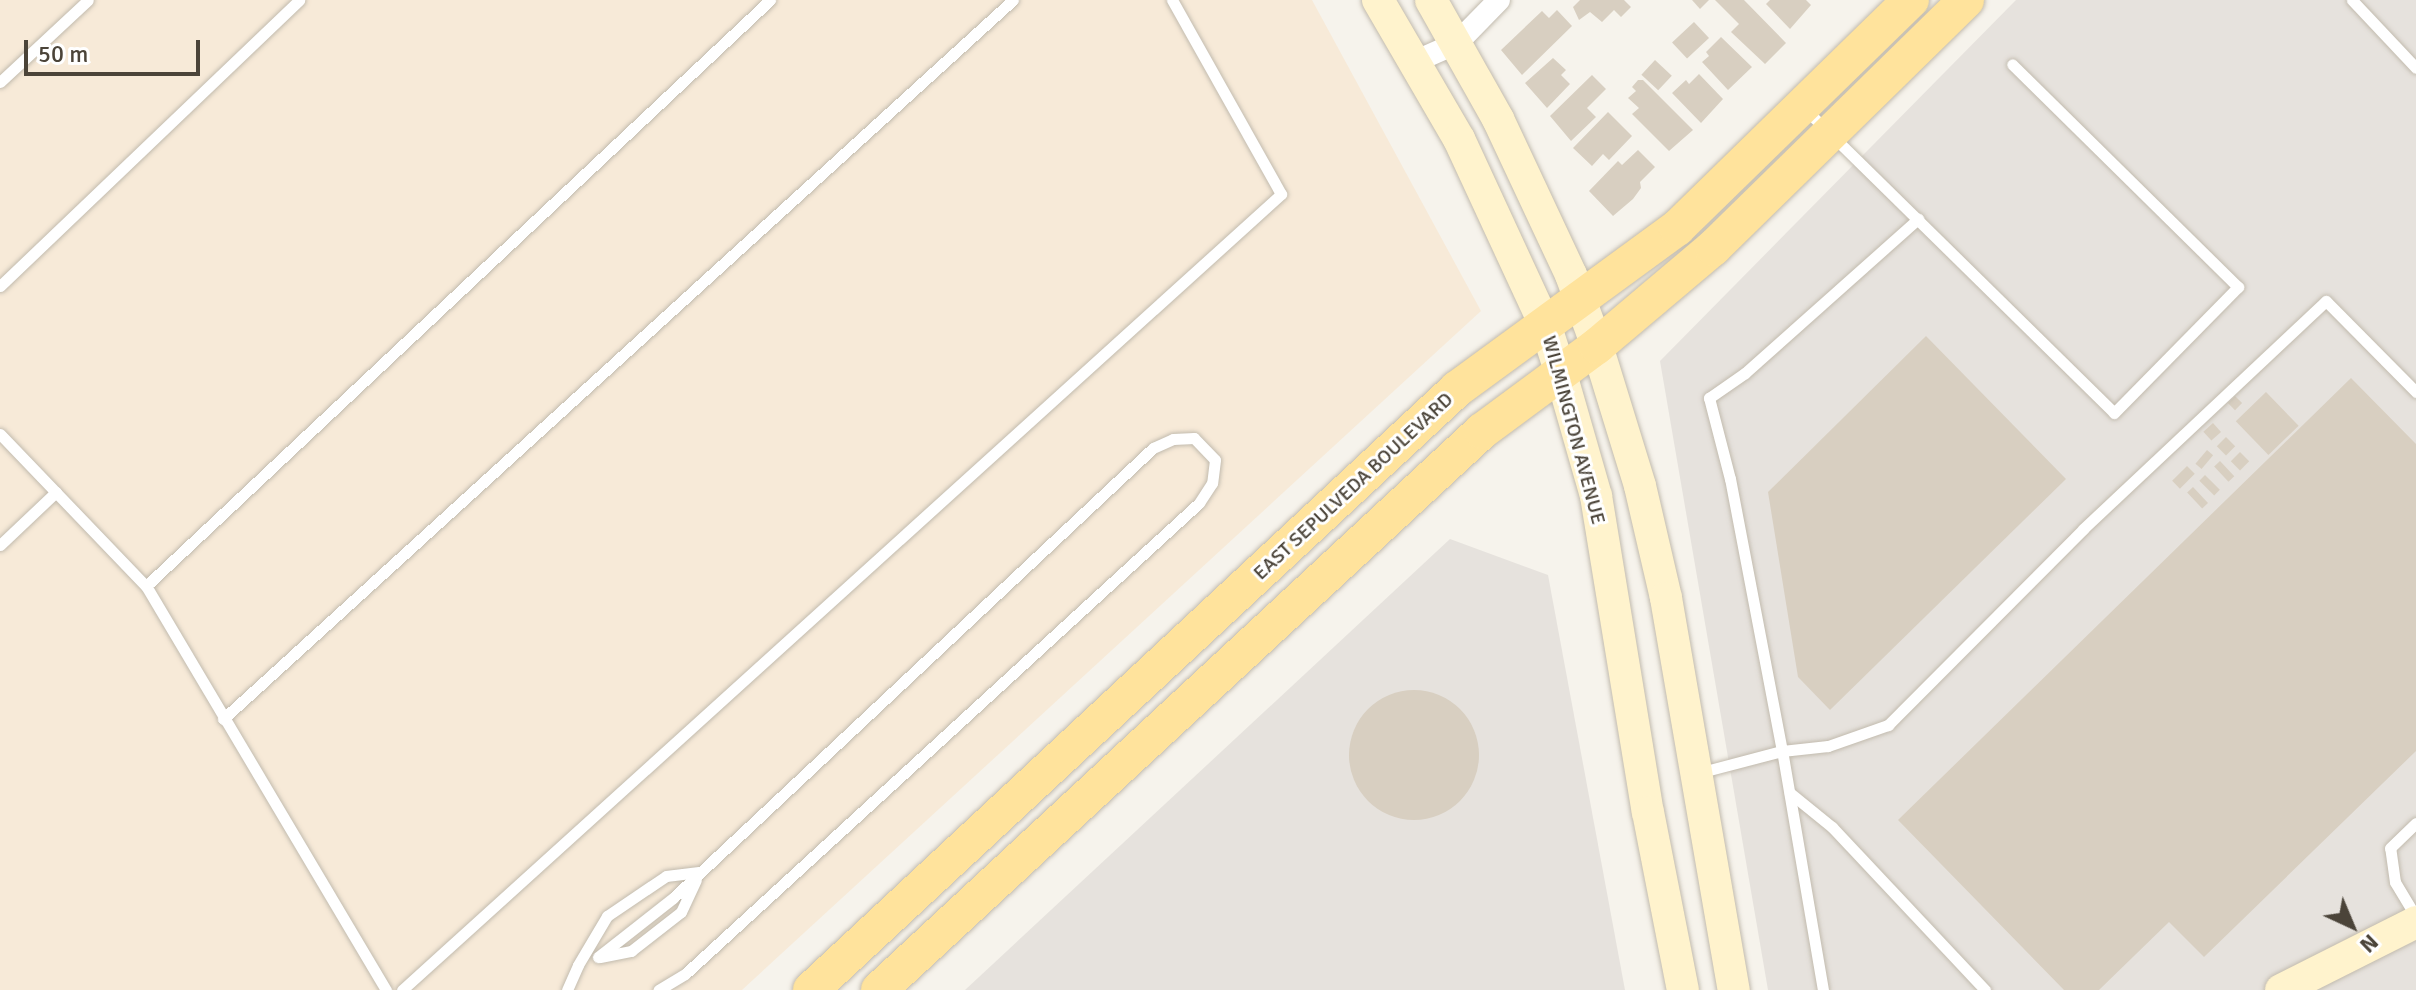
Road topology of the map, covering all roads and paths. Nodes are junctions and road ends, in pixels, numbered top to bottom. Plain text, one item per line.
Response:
1 (88, 0) edge
2 (299, 0) edge
3 (770, 0) edge
4 (1013, 0) edge
5 (1172, 0) edge
6 (1378, 0) edge
7 (1431, 0) edge
8 (1499, 0) edge
9 (1911, 0) edge
10 (1966, 0) edge
11 (2352, 0) edge
12 (1457, 43) junction
13 (1414, 62) junction
14 (2012, 64) dead end
15 (2416, 68) edge
16 (0, 82) edge
17 (1802, 106) junction
18 (1831, 135) junction
19 (1918, 219) junction
20 (0, 286) edge
21 (1580, 300) junction
22 (1546, 327) junction
23 (1597, 346) junction
24 (1561, 374) junction
25 (2416, 392) edge
26 (0, 434) edge
27 (56, 492) junction
28 (0, 545) edge
29 (146, 586) junction
30 (223, 719) junction
31 (1782, 751) junction
32 (1698, 773) junction
33 (1790, 793) junction
34 (2416, 823) edge
35 (700, 872) junction
36 (2416, 920) edge
37 (578, 965) junction
38 (386, 990) edge
39 (402, 990) edge
40 (567, 990) edge
41 (658, 990) edge
42 (811, 990) edge
43 (879, 990) edge
44 (1683, 990) edge
45 (1734, 990) edge
46 (1823, 990) edge
47 (1985, 990) edge
48 (2281, 990) edge

1 - 16 lane
2 - 20 lane
3 - 29 lane
4 - 30 lane
5 - 39 lane
6 - 13 main road, WILMINGTON AVENUE
7 - 12 main road
8 - 12 street
9 - 17 main road, EAST SEPULVEDA BOULEVARD
10 - 18 main road
11 - 15 lane
12 - 13 street
12 - 21 main road
13 - 22 main road, WILMINGTON AVENUE
14 - 19 lane
17 - 18 lane
17 - 21 main road, EAST SEPULVEDA BOULEVARD
18 - 19 lane
18 - 23 main road
19 - 31 lane
21 - 22 main road, EAST SEPULVEDA BOULEVARD
21 - 23 main road
22 - 24 main road, WILMINGTON AVENUE
22 - 42 main road, EAST SEPULVEDA BOULEVARD
23 - 24 main road
23 - 32 main road
24 - 43 main road
24 - 44 main road, WILMINGTON AVENUE
25 - 31 lane
26 - 27 lane
27 - 28 lane
27 - 29 lane
29 - 30 lane
30 - 38 lane
31 - 32 lane
31 - 33 lane
32 - 45 main road
33 - 46 lane
33 - 47 lane
34 - 36 lane
35 - 37 lane
35 - 37 lane
35 - 41 lane
36 - 48 main road
37 - 40 lane

